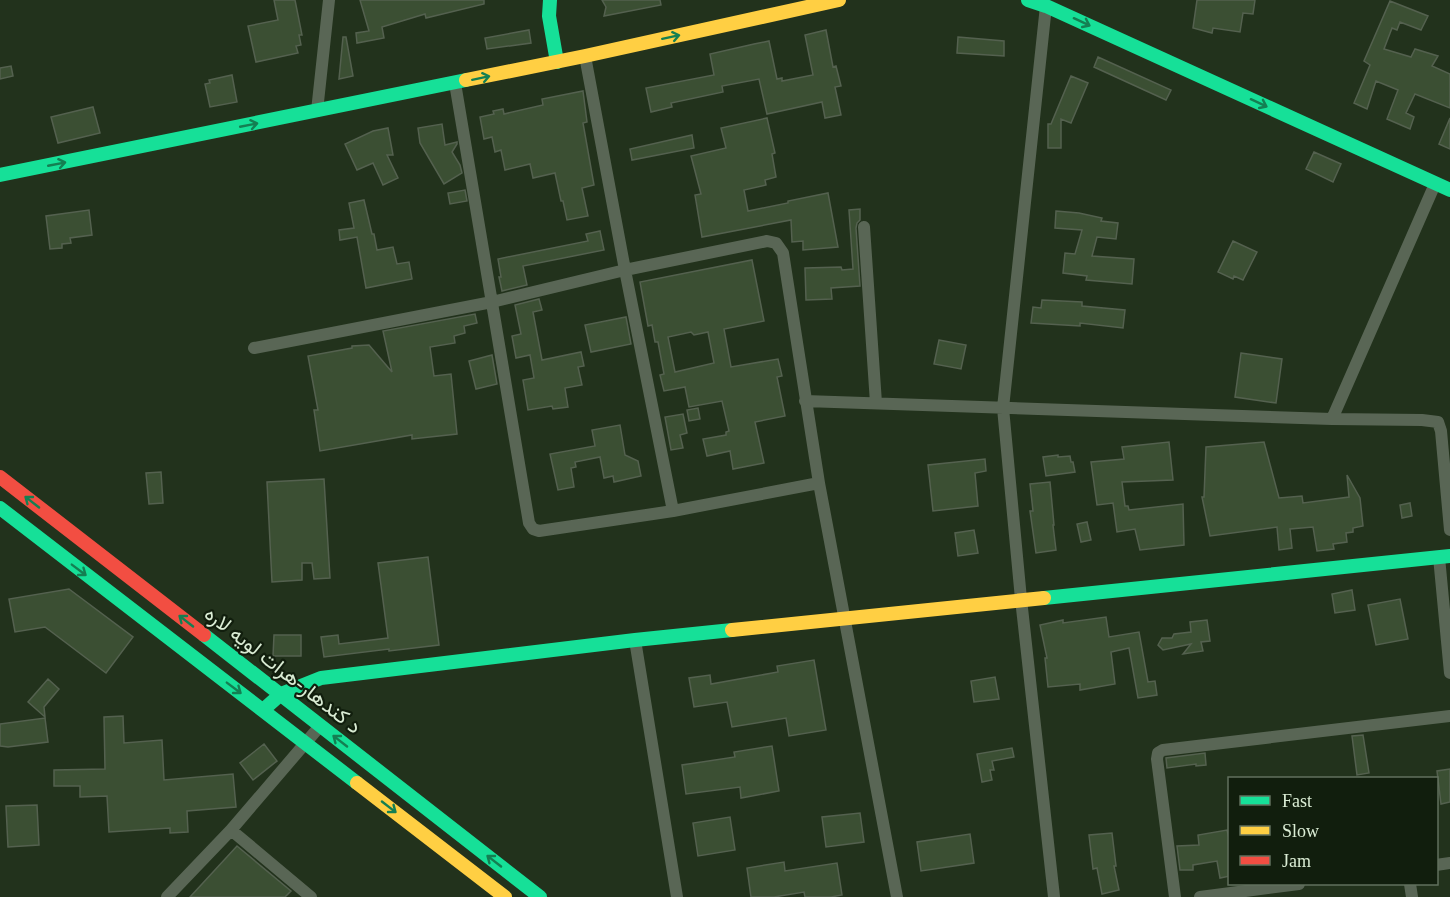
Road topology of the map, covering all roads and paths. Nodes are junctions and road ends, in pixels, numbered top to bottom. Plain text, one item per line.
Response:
1 (329, 0) edge
2 (550, 0) edge
3 (839, 0) edge
4 (1028, 0) edge
5 (1046, 6) junction
6 (585, 56) junction
7 (557, 62) junction
8 (455, 83) junction
9 (317, 111) junction
10 (0, 175) edge
11 (1435, 184) junction
12 (1450, 190) edge
13 (864, 227) dead end
14 (625, 270) junction
15 (492, 302) junction
16 (254, 348) dead end
17 (805, 401) junction
18 (876, 403) junction
19 (1003, 408) junction
20 (1332, 419) junction
21 (0, 477) edge
22 (819, 483) junction
23 (0, 508) edge
24 (673, 511) junction
25 (1450, 530) edge
26 (1444, 556) edge
27 (1021, 599) junction
28 (844, 618) junction
29 (635, 640) junction
30 (1450, 673) edge
31 (281, 694) junction
32 (262, 710) junction
33 (1450, 716) edge
34 (320, 726) junction
35 (306, 743) junction
36 (231, 830) junction
37 (1291, 885) edge
38 (167, 897) edge
39 (311, 897) edge
40 (505, 897) edge
41 (540, 897) edge
42 (677, 897) edge
43 (897, 897) edge
44 (1054, 897) edge
45 (1175, 897) edge
46 (1200, 897) edge

1 - 9 street
2 - 7 main road
6 -> 3 main road
4 - 5 main road
5 -> 11 main road
5 - 19 street
6 - 7 main road
6 - 14 street
8 -> 7 main road
8 - 9 main road
8 - 15 street
10 -> 9 main road
11 - 12 main road
11 - 20 street
13 - 18 street
14 - 15 street
14 - 17 street
14 - 24 street
15 - 16 street
15 - 24 street
17 - 18 street
17 - 22 street
18 - 19 street
19 - 20 street
19 - 27 street
20 - 25 street
31 -> 21 main road, د کندهار-هرات لويه لاره
22 - 24 street
22 - 28 street
23 -> 32 main road, د کندهار-هرات لويه لاره
26 - 27 main road
26 - 30 street
27 - 28 main road
27 - 44 street
28 - 29 main road
28 - 43 street
29 - 31 main road
29 - 42 street
31 - 32 main road
31 - 34 main road, د کندهار-هرات لويه لاره
32 - 35 main road, د کندهار-هرات لويه لاره
33 - 45 street
34 - 35 street
41 -> 34 main road, د کندهار-هرات لويه لاره
35 - 36 street
35 -> 40 main road, د کندهار-هرات لويه لاره
36 - 38 street
36 - 39 street
37 - 46 street

